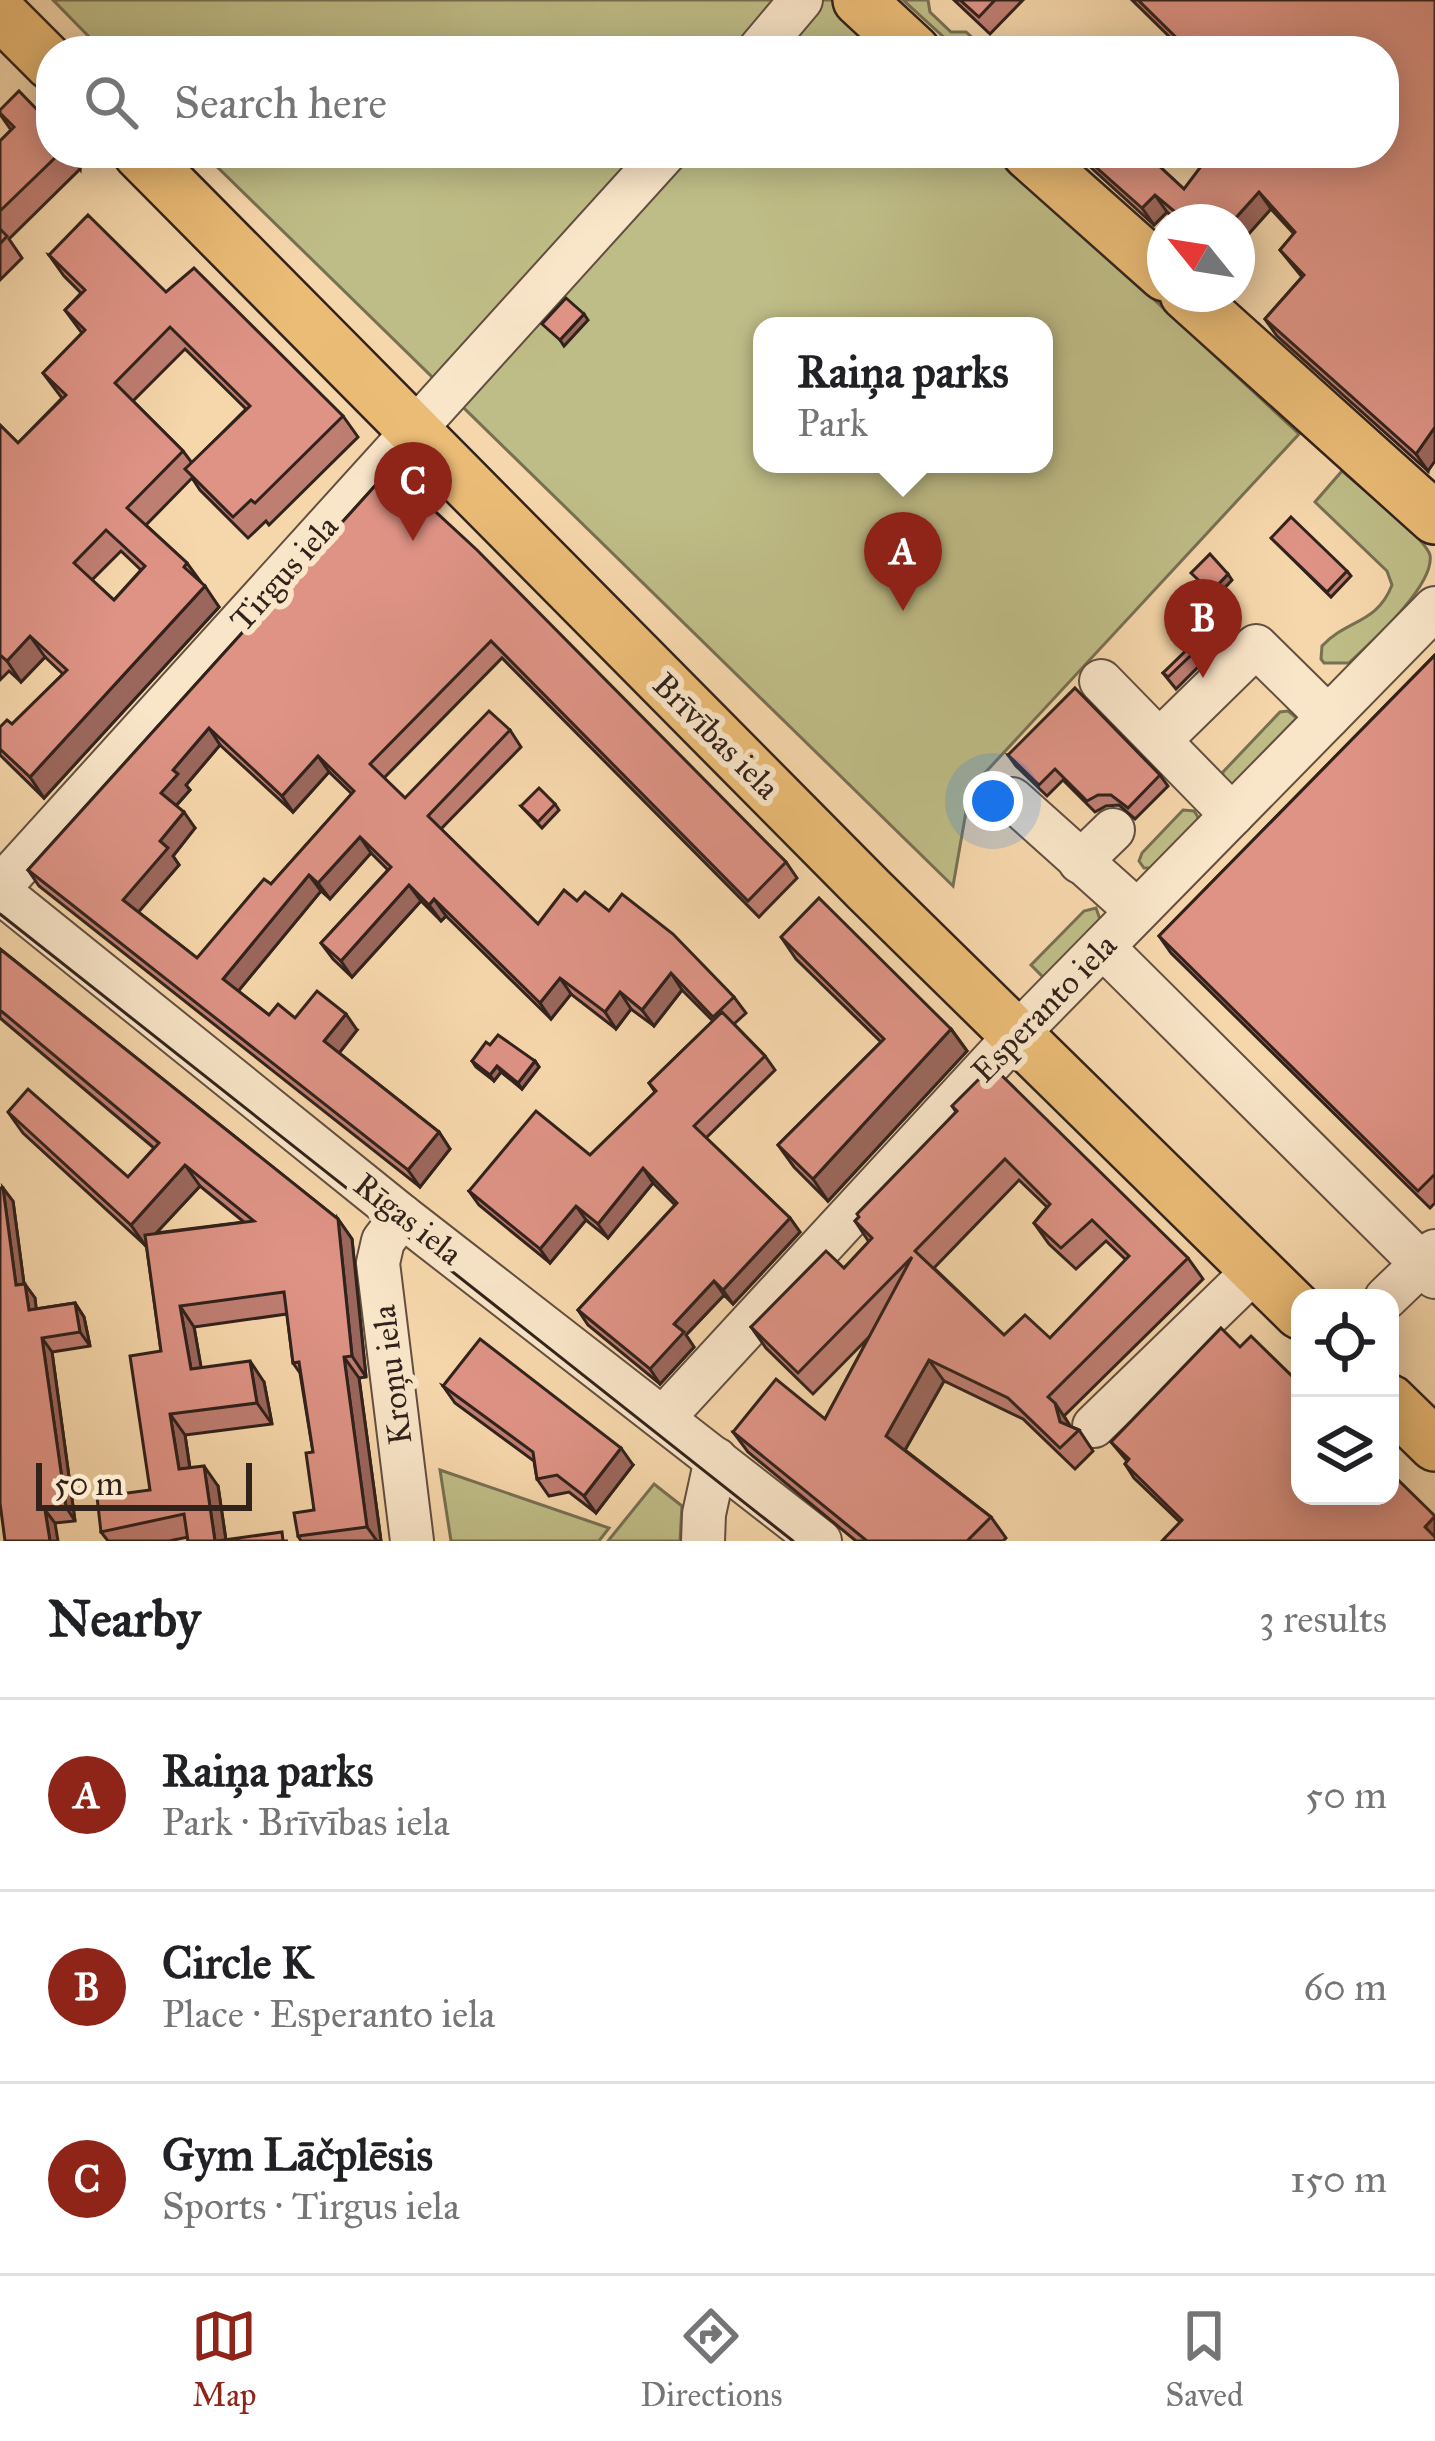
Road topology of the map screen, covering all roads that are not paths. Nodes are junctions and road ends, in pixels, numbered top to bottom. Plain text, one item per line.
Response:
1 (801, 0) edge
2 (860, 0) edge
3 (0, 13) edge
4 (771, 36) edge
5 (898, 36) edge
6 (36, 49) edge
7 (154, 168) edge
8 (651, 168) edge
9 (1045, 168) edge
10 (1147, 259) edge
11 (1206, 312) edge
12 (413, 431) junction
13 (1435, 518) edge
14 (1435, 608) edge
15 (1101, 681) dead end
16 (1328, 717) junction
17 (1168, 762) junction
18 (1012, 799) dead end
19 (1232, 815) junction
20 (1113, 830) dead end
21 (1081, 862) junction
22 (0, 890) edge
23 (1137, 911) junction
24 (1103, 947) junction
25 (1018, 1034) junction
26 (402, 1216) junction
27 (1430, 1264) edge
28 (1256, 1269) junction
29 (1398, 1289) edge
30 (1291, 1303) edge
31 (1399, 1410) edge
32 (663, 1418) junction
33 (1094, 1426) dead end
34 (1435, 1445) edge
35 (716, 1459) junction
36 (412, 1541) edge
37 (703, 1541) edge
38 (820, 1541) edge

1 - 4 street
2 - 5 main road
3 - 6 main road
7 - 12 main road, Brīvības iela
8 - 12 street, Tirgus iela
9 - 10 main road
11 - 13 main road
12 - 22 street, Tirgus iela
12 - 25 main road, Brīvības iela
14 - 16 street, Esperanto iela
15 - 17 street
16 - 17 street
16 - 19 street, Esperanto iela
17 - 19 street
18 - 21 street
19 - 23 street, Esperanto iela
20 - 21 street
21 - 23 street
22 - 26 street, Rīgas iela
23 - 24 street, Esperanto iela
24 - 25 street, Esperanto iela
24 - 27 street
25 - 28 main road, Brīvības iela
25 - 32 street, Esperanto iela
26 - 32 street, Rīgas iela
26 - 36 street, Kroņu iela
27 - 29 street
28 - 30 main road, Brīvības iela
28 - 33 street
31 - 34 main road
32 - 35 street, Rīgas iela
35 - 37 street
35 - 38 street, Rīgas iela

